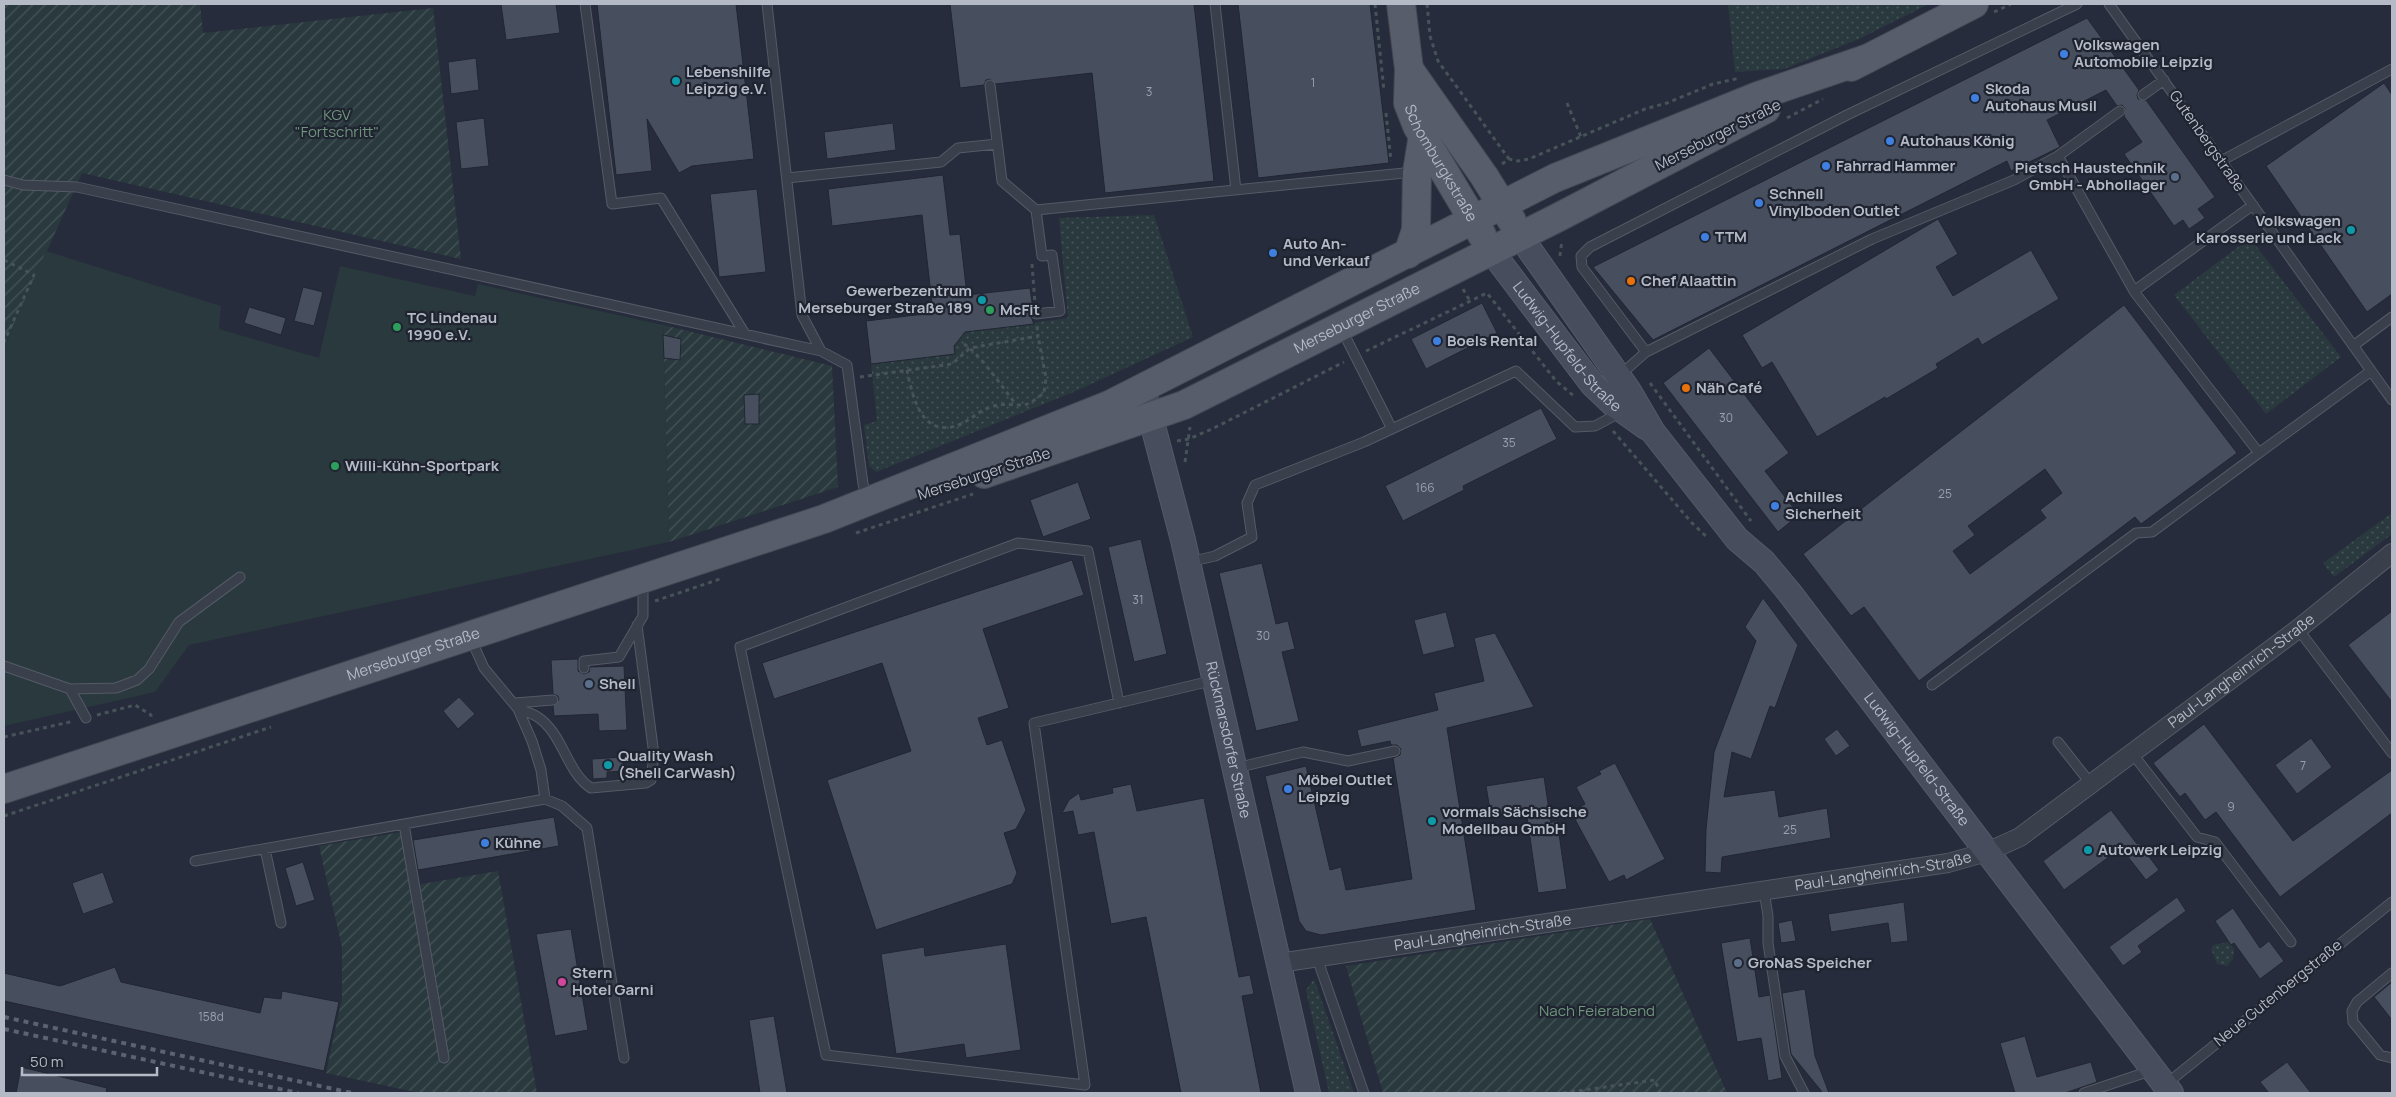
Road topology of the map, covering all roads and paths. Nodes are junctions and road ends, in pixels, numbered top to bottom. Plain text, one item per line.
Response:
1 (585, 4) edge
2 (767, 4) edge
3 (1215, 4) edge
4 (1375, 4) edge
5 (1401, 4) edge
6 (1427, 4) edge
7 (1974, 4) edge
8 (2077, 4) edge
9 (2109, 4) edge
10 (1866, 59) junction
11 (1409, 69) junction
12 (2392, 70) edge
13 (2164, 80) junction
14 (990, 85) dead end
15 (2143, 96) dead end
16 (1385, 99) dead end
17 (1568, 103) dead end
18 (1386, 108) dead end
19 (2120, 111) dead end
20 (1423, 136) junction
21 (1581, 137) dead end
22 (997, 144) junction
23 (2058, 156) junction
24 (1509, 159) dead end
25 (2221, 161) junction
26 (1405, 172) junction
27 (787, 178) junction
28 (4, 180) edge
29 (1236, 190) junction
30 (1502, 204) junction
31 (2253, 206) junction
32 (1036, 210) junction
33 (1473, 220) junction
34 (1563, 232) dead end
35 (1520, 236) junction
36 (1492, 252) junction
37 (1408, 254) junction
38 (1031, 258) dead end
39 (4, 260) edge
40 (1564, 264) dead end
41 (2134, 291) junction
42 (1036, 314) junction
43 (2392, 317) edge
44 (1340, 328) junction
45 (1516, 330) dead end
46 (745, 334) junction
47 (1038, 336) junction
48 (4, 342) edge
49 (964, 344) dead end
50 (2353, 346) junction
51 (970, 348) junction
52 (821, 351) junction
53 (1646, 352) junction
54 (907, 370) junction
55 (1627, 370) junction
56 (2371, 371) junction
57 (849, 379) junction
58 (1143, 388) junction
59 (1576, 398) dead end
60 (2392, 400) edge
61 (1016, 404) junction
62 (1184, 406) junction
63 (1152, 417) junction
64 (1614, 417) junction
65 (1392, 429) junction
66 (1653, 432) junction
67 (2259, 453) junction
68 (1186, 469) dead end
69 (868, 500) junction
70 (824, 519) junction
71 (1752, 523) dead end
72 (1711, 541) dead end
73 (2392, 553) edge
74 (1188, 562) junction
75 (240, 576) dead end
76 (642, 580) junction
77 (637, 625) junction
78 (2298, 629) junction
79 (470, 637) junction
80 (4, 666) edge
81 (584, 668) dead end
82 (1215, 680) junction
83 (1932, 685) dead end
84 (70, 689) junction
85 (553, 700) dead end
86 (1119, 703) junction
87 (516, 706) junction
88 (86, 718) dead end
89 (2058, 742) dead end
90 (1396, 751) dead end
91 (2132, 753) junction
92 (2392, 753) edge
93 (1235, 768) junction
94 (2091, 784) junction
95 (4, 789) edge
96 (545, 799) junction
97 (404, 824) junction
98 (265, 849) junction
99 (1987, 852) junction
100 (195, 861) dead end
101 (1764, 891) junction
102 (2392, 902) edge
103 (281, 922) dead end
104 (2291, 942) dead end
105 (1317, 958) junction
106 (1279, 963) junction
107 (2392, 973) edge
108 (444, 1058) dead end
109 (624, 1058) dead end
110 (2392, 1058) edge
111 (2163, 1083) edge
112 (1308, 1093) edge
113 (1364, 1093) edge
114 (1563, 1093) edge
115 (1660, 1093) edge
116 (1804, 1093) edge
117 (2084, 1093) edge

1 - 46 lane
2 - 27 lane
3 - 29 lane
4 - 16 path
5 - 11 main road, Schomburgkstraße
6 - 24 path
7 - 10 main road, Merseburger Straße
8 - 53 lane
9 - 13 lane, Gutenbergstraße
10 - 30 main road, Merseburger Straße
10 - 35 main road, Merseburger Straße
11 - 20 main road, Schomburgkstraße
11 - 30 main road, Schomburgkstraße
12 - 25 lane
13 - 15 lane
13 - 25 lane, Gutenbergstraße
14 - 22 lane
17 - 21 path
18 - 26 path
19 - 23 lane
20 - 26 main road
20 - 33 main road, Schomburgkstraße
22 - 27 lane
22 - 32 lane
23 - 41 lane
23 - 53 lane
25 - 31 lane, Gutenbergstraße
26 - 29 lane
26 - 37 main road
27 - 52 lane
28 - 46 lane
29 - 32 lane
30 - 33 main road, Merseburger Straße
30 - 35 main road, Schomburgkstraße
31 - 41 lane
31 - 50 lane, Gutenbergstraße
32 - 42 lane
33 - 36 main road, Schomburgkstraße
33 - 37 main road, Merseburger Straße
34 - 40 path
35 - 36 main road, Merseburger Straße
35 - 55 main road, Ludwig-Hupfeld-Straße
36 - 44 main road, Merseburger Straße
36 - 64 main road, Ludwig-Hupfeld-Straße
37 - 58 main road, Merseburger Straße
38 - 42 path
39 - 48 path
41 - 67 lane
42 - 47 path
43 - 50 lane
44 - 62 main road, Merseburger Straße
44 - 65 lane
45 - 59 path
46 - 52 lane
47 - 51 path
47 - 61 path
49 - 51 path
50 - 56 lane, Gutenbergstraße
51 - 54 path
51 - 61 path
52 - 57 lane
53 - 55 lane
54 - 57 path
54 - 61 path
55 - 66 main road, Ludwig-Hupfeld-Straße
55 - 71 path
56 - 60 lane, Gutenbergstraße
56 - 67 lane
57 - 69 lane
58 - 63 main road, Rückmarsdorfer Straße
58 - 69 main road, Merseburger Straße
62 - 63 main road, Merseburger Straße
62 - 68 path
63 - 70 main road, Merseburger Straße
63 - 74 main road, Rückmarsdorfer Straße
64 - 65 lane
64 - 66 main road, Ludwig-Hupfeld-Straße
64 - 72 path
65 - 74 lane
66 - 99 main road, Ludwig-Hupfeld-Straße
67 - 83 lane
69 - 70 main road, Merseburger Straße
70 - 76 main road, Merseburger Straße
73 - 78 street, Paul-Langheinrich-Straße
74 - 82 main road, Rückmarsdorfer Straße
75 - 84 lane
76 - 77 lane
76 - 79 main road, Merseburger Straße
77 - 81 lane
77 - 87 lane
78 - 91 street, Paul-Langheinrich-Straße
78 - 92 lane
79 - 87 lane
79 - 95 main road, Merseburger Straße
80 - 84 lane
82 - 86 lane
82 - 93 main road, Rückmarsdorfer Straße
84 - 88 lane
85 - 87 lane
86 - 86 lane
87 - 96 lane
89 - 94 lane
90 - 93 lane
91 - 94 street, Paul-Langheinrich-Straße
91 - 104 lane
93 - 106 main road, Rückmarsdorfer Straße
94 - 99 street, Paul-Langheinrich-Straße
96 - 97 lane
96 - 109 lane
97 - 98 lane
97 - 108 lane
98 - 100 lane
98 - 103 lane
99 - 101 street, Paul-Langheinrich-Straße
99 - 111 main road, Ludwig-Hupfeld-Straße
101 - 105 street, Paul-Langheinrich-Straße
101 - 116 lane
102 - 111 lane, Neue Gutenbergstraße
105 - 106 street, Paul-Langheinrich-Straße
105 - 113 lane
106 - 112 main road, Rückmarsdorfer Straße
107 - 110 lane
111 - 117 lane
114 - 115 path

